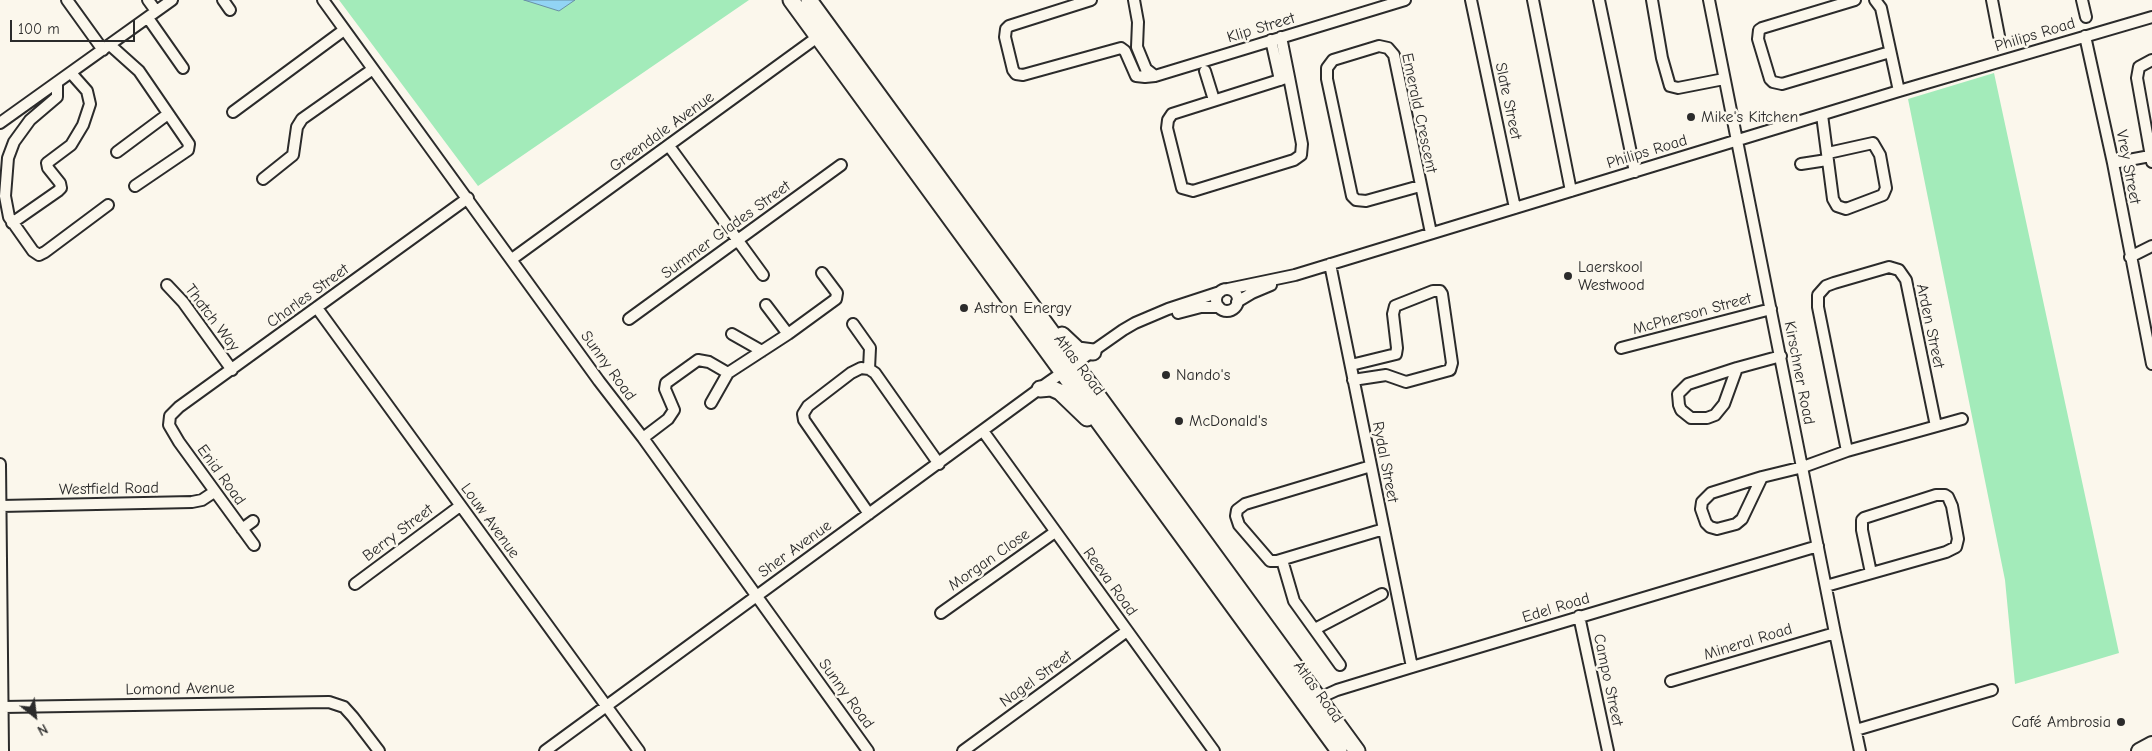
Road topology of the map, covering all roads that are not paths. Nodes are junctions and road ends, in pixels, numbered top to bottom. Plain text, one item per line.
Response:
1 (67, 0) edge
2 (148, 0) edge
3 (172, 0) edge
4 (223, 0) edge
5 (323, 0) edge
6 (791, 0) edge
7 (809, 0) edge
8 (1091, 0) edge
9 (1134, 0) edge
10 (1405, 0) edge
11 (1471, 0) edge
12 (1533, 0) edge
13 (1599, 0) edge
14 (1652, 0) edge
15 (1709, 0) edge
16 (1855, 0) edge
17 (1876, 0) edge
18 (1992, 0) edge
19 (2082, 0) edge
20 (230, 10) dead end
21 (152, 14) junction
22 (2086, 17) dead end
23 (2152, 17) edge
24 (344, 30) junction
25 (824, 33) junction
26 (1999, 36) dead end
27 (2085, 36) junction
28 (1276, 39) junction
29 (107, 47) junction
30 (1890, 52) junction
31 (2152, 60) edge
32 (183, 68) dead end
33 (373, 69) junction
34 (1205, 71) dead end
35 (71, 73) junction
36 (1155, 76) junction
37 (1284, 78) junction
38 (1724, 79) junction
39 (57, 83) junction
40 (1899, 91) junction
41 (1214, 100) junction
42 (233, 112) dead end
43 (168, 114) junction
44 (1822, 115) junction
45 (2149, 122) edge
46 (0, 124) edge
47 (1736, 141) junction
48 (669, 146) junction
49 (117, 152) dead end
50 (1828, 156) junction
51 (2151, 159) edge
52 (2113, 163) junction
53 (1801, 164) dead end
54 (842, 165) dead end
55 (1635, 172) junction
56 (263, 179) dead end
57 (134, 186) dead end
58 (1420, 186) junction
59 (1571, 191) junction
60 (468, 198) junction
61 (108, 205) dead end
62 (1515, 208) junction
63 (12, 223) junction
64 (1430, 233) junction
65 (738, 240) junction
66 (2152, 246) edge
67 (2130, 257) junction
68 (512, 259) junction
69 (1330, 264) junction
70 (822, 273) dead end
71 (763, 274) dead end
72 (1295, 275) junction
73 (167, 285) dead end
74 (1224, 290) junction
75 (1237, 302) junction
76 (766, 304) dead end
77 (1219, 307) junction
78 (317, 308) junction
79 (1034, 308) junction
80 (1771, 309) junction
81 (1160, 314) junction
82 (629, 319) dead end
83 (853, 324) dead end
84 (732, 334) dead end
85 (788, 334) junction
86 (1621, 348) dead end
87 (762, 351) junction
88 (1093, 352) junction
89 (1780, 356) junction
90 (2152, 364) edge
91 (1350, 366) junction
92 (1069, 368) junction
93 (1737, 368) junction
94 (869, 369) junction
95 (232, 370) junction
96 (728, 373) junction
97 (1354, 380) junction
98 (1040, 389) junction
99 (711, 403) dead end
100 (1962, 419) dead end
101 (168, 420) joint
102 (1936, 426) junction
103 (982, 431) junction
104 (640, 434) junction
105 (1121, 450) junction
106 (1847, 451) junction
107 (0, 464) edge
108 (938, 464) junction
109 (1371, 466) junction
110 (1803, 467) junction
111 (1762, 478) junction
112 (214, 492) junction
113 (1, 506) edge
114 (460, 506) junction
115 (869, 514) junction
116 (253, 521) dead end
117 (242, 529) junction
118 (1384, 529) junction
119 (1055, 532) junction
120 (254, 545) dead end
121 (1818, 546) junction
122 (1282, 560) junction
123 (1871, 573) junction
124 (355, 584) dead end
125 (1826, 586) junction
126 (1382, 594) dead end
127 (756, 596) junction
128 (941, 613) dead end
129 (1579, 616) junction
130 (1315, 629) junction
131 (1127, 631) junction
132 (1835, 633) junction
133 (1340, 665) dead end
134 (1412, 667) junction
135 (1671, 682) dead end
136 (2, 686) edge
137 (1992, 690) dead end
138 (1312, 701) junction
139 (607, 706) junction
140 (3, 708) junction
141 (1856, 730) junction
142 (2152, 744) edge
143 (3, 751) edge
144 (379, 751) edge
145 (545, 751) edge
146 (639, 751) edge
147 (868, 751) edge
148 (963, 751) edge
149 (1214, 751) edge
150 (1339, 751) edge
151 (1357, 751) edge
152 (1608, 751) edge
153 (1860, 751) edge
154 (2139, 751) edge

1 - 29 street
2 - 21 street
3 - 21 street
4 - 20 street
5 - 24 street, Sunny Road
6 - 25 main road, Atlas Road
7 - 25 main road, Atlas Road
8 - 36 street
9 - 36 street
10 - 28 street, Klip Street
11 - 62 street, Slate Street
12 - 59 street
13 - 55 street
14 - 38 street
15 - 38 street, Kirschner Road
16 - 30 street
17 - 30 street
18 - 26 street
19 - 22 street
21 - 29 street
21 - 32 street
23 - 27 street, Philips Road
24 - 33 street, Sunny Road
24 - 42 street
25 - 48 street, Greendale Avenue
25 - 79 main road, Atlas Road
25 - 92 main road, Atlas Road
27 - 40 street, Philips Road
27 - 52 street, Vrey Street
28 - 36 street, Klip Street
28 - 37 street
29 - 35 street
29 - 43 street
30 - 40 street
31 - 45 street
33 - 56 street
33 - 60 street, Sunny Road
34 - 41 street
35 - 39 street
35 - 63 street
37 - 41 street
37 - 41 street
38 - 47 street, Kirschner Road
39 - 46 street
39 - 63 street
40 - 44 street, Philips Road
43 - 49 street
43 - 57 street
44 - 47 street, Philips Road
44 - 50 street
45 - 51 street
47 - 55 street, Philips Road
47 - 80 street, Kirschner Road
48 - 65 street
48 - 68 street, Greendale Avenue
50 - 50 street
50 - 53 street
51 - 52 street
52 - 67 street, Vrey Street
54 - 65 street, Summer Glades Street
55 - 59 street, Philips Road
58 - 58 street, Emerald Crescent
58 - 64 street, Emerald Crescent
59 - 62 street, Philips Road
60 - 68 street, Sunny Road
60 - 78 street, Charles Street
61 - 63 street
62 - 64 street, Philips Road
64 - 69 street, Philips Road
65 - 71 street
65 - 82 street, Summer Glades Street
66 - 67 street
67 - 90 street, Vrey Street
68 - 104 street, Sunny Road
69 - 72 street, Philips Road
69 - 91 street, Rydal Street
70 - 85 street
72 - 74 street, Philips Road
72 - 75 street, Philips Road
73 - 95 street, Thatch Way
74 - 75 street
74 - 77 street
74 - 81 street, Philips Road
75 - 77 street
76 - 85 street
77 - 81 street, Philips Road
78 - 95 street, Charles Street
78 - 114 street, Louw Avenue
79 - 88 main road
79 - 92 main road, Atlas Road
80 - 86 street, McPherson Street
80 - 89 street, Kirschner Road
81 - 88 street, Philips Road
83 - 94 street
84 - 87 street
85 - 87 street
87 - 96 street
88 - 92 street, Philips Road
89 - 93 street
89 - 110 street, Kirschner Road
91 - 97 street, Rydal Street
91 - 97 street
92 - 98 street, Sher Avenue
92 - 105 main road, Atlas Road
92 - 138 main road, Atlas Road
93 - 93 street
94 - 108 street
94 - 115 street
95 - 101 street, Charles Street
96 - 99 street
96 - 104 street
97 - 109 street, Rydal Street
98 - 103 street, Sher Avenue
98 - 105 main road
100 - 102 street
101 - 112 street, Enid Road
102 - 106 street
102 - 106 street, Arden Street
103 - 108 street, Sher Avenue
103 - 119 street, Reeva Road
104 - 127 street, Sunny Road
105 - 138 main road, Atlas Road
106 - 110 street
107 - 113 street
108 - 115 street, Sher Avenue
109 - 118 street, Rydal Street
109 - 122 street
110 - 111 street
110 - 121 street, Kirschner Road
111 - 111 street
112 - 113 street, Westfield Road
112 - 117 street, Enid Road
113 - 136 street
114 - 124 street, Berry Street
114 - 139 street, Louw Avenue
115 - 127 street, Sher Avenue
116 - 117 street
117 - 120 street, Enid Road
118 - 122 street
118 - 134 street, Rydal Street
119 - 128 street, Morgan Close
119 - 131 street, Reeva Road
121 - 125 street, Kirschner Road
121 - 129 street, Edel Road
122 - 130 street
123 - 123 street
123 - 125 street
125 - 132 street, Kirschner Road
126 - 130 street
127 - 139 street, Sher Avenue
127 - 147 street, Sunny Road
129 - 134 street, Edel Road
129 - 152 street, Campo Street
130 - 133 street
131 - 148 street, Nagel Street
131 - 149 street, Reeva Road
132 - 135 street, Mineral Road
132 - 141 street, Kirschner Road
134 - 138 street, Edel Road
136 - 140 street
137 - 141 street
138 - 150 main road, Atlas Road
138 - 151 main road, Atlas Road
139 - 145 street, Sher Avenue
139 - 146 street, Louw Avenue
140 - 143 street
140 - 144 street, Lomond Avenue
141 - 153 street, Kirschner Road
142 - 154 main road

